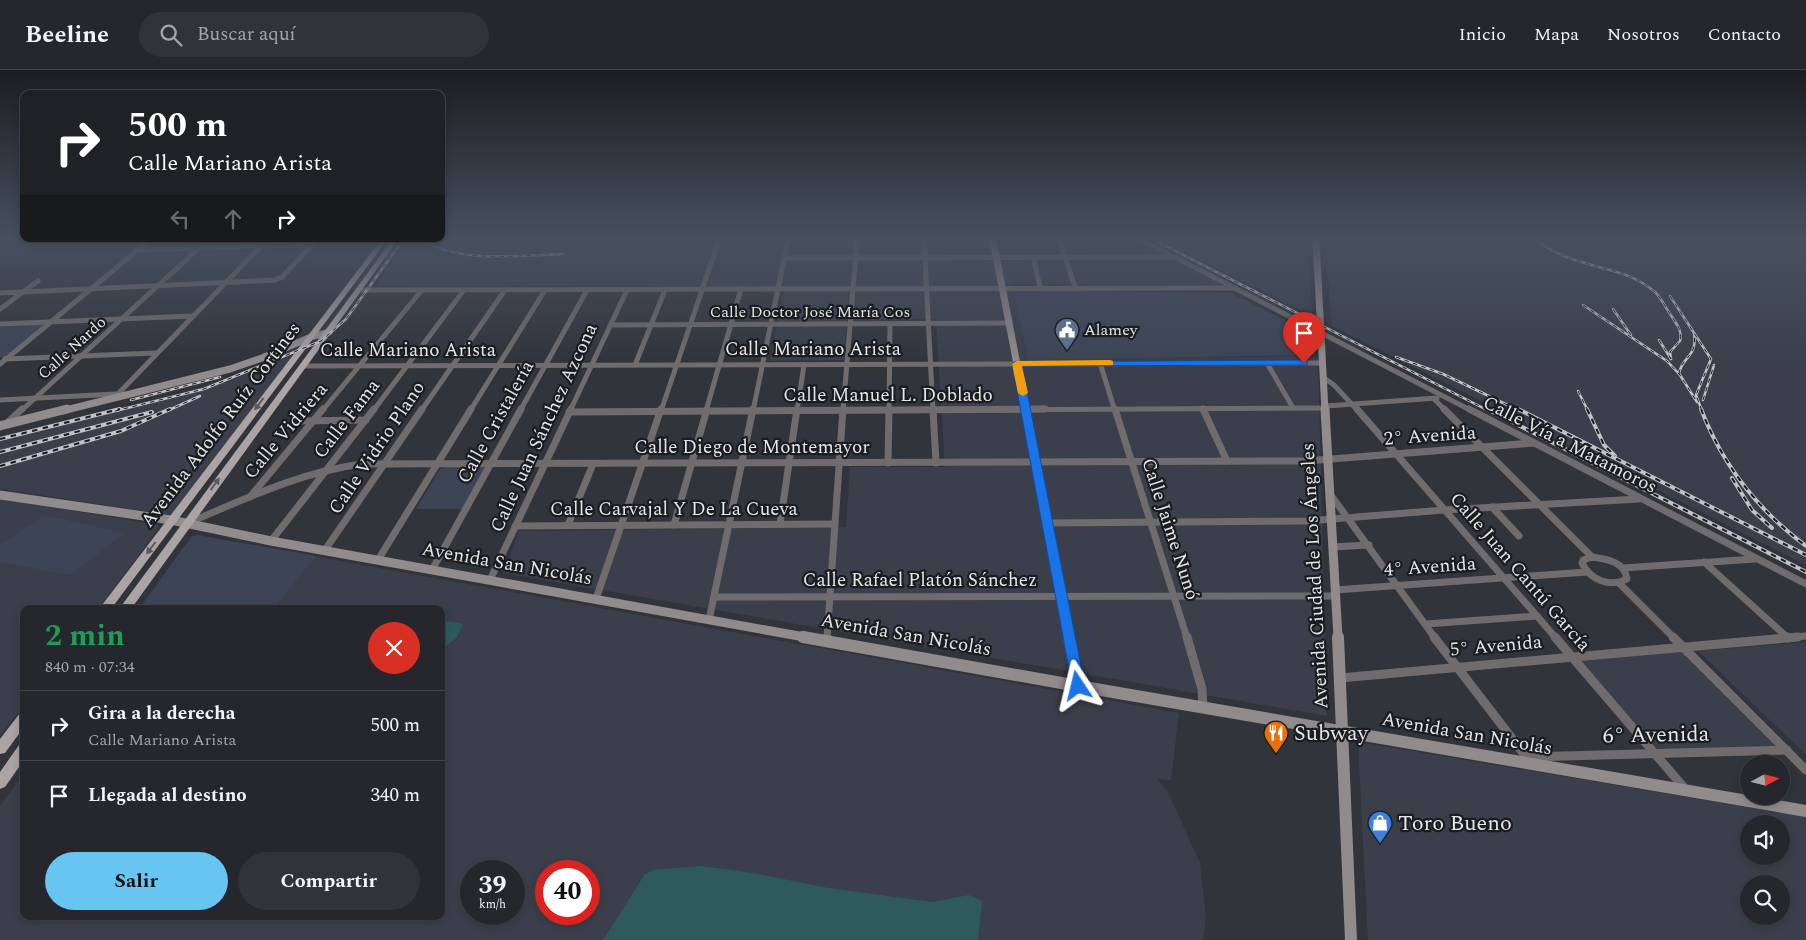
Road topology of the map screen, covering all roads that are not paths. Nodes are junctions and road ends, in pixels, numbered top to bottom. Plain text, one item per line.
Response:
1 (38, 281) dead end
2 (100, 281) edge
3 (164, 281) edge
4 (226, 281) edge
5 (257, 281) edge
6 (353, 281) edge
7 (365, 281) edge
8 (705, 281) edge
9 (780, 281) edge
10 (854, 281) edge
11 (926, 281) edge
12 (1001, 281) edge
13 (1038, 281) edge
14 (1074, 281) edge
15 (1221, 281) edge
16 (1318, 281) edge
17 (224, 283) junction
18 (158, 286) junction
19 (1002, 287) junction
20 (1040, 287) junction
21 (1076, 287) junction
22 (926, 288) junction
23 (1236, 288) junction
24 (90, 289) junction
25 (741, 289) junction
26 (778, 289) junction
27 (853, 289) junction
28 (358, 290) junction
29 (422, 290) junction
30 (464, 290) junction
31 (505, 290) junction
32 (545, 290) junction
33 (587, 290) junction
34 (627, 290) junction
35 (665, 290) junction
36 (702, 290) junction
37 (23, 292) junction
38 (0, 293) edge
39 (0, 309) edge
40 (344, 311) junction
41 (329, 313) junction
42 (192, 316) junction
43 (122, 319) junction
44 (51, 322) junction
45 (1009, 323) junction
46 (0, 324) edge
47 (770, 324) junction
48 (850, 324) junction
49 (890, 324) junction
50 (929, 324) junction
51 (610, 325) junction
52 (651, 325) junction
53 (691, 325) junction
54 (731, 325) junction
55 (1321, 332) junction
56 (327, 334) junction
57 (309, 340) junction
58 (156, 353) junction
59 (81, 356) junction
60 (3, 359) edge
61 (1100, 363) junction
62 (1267, 363) junction
63 (1323, 363) junction
64 (0, 364) edge
65 (762, 364) junction
66 (804, 364) junction
67 (847, 364) junction
68 (889, 364) junction
69 (932, 364) junction
70 (1017, 364) junction
71 (452, 365) junction
72 (498, 365) junction
73 (544, 365) junction
74 (591, 365) junction
75 (635, 365) junction
76 (678, 365) junction
77 (719, 365) junction
78 (304, 366) junction
79 (360, 366) junction
80 (407, 366) junction
81 (1324, 378) junction
82 (276, 382) junction
83 (291, 382) junction
84 (1442, 395) junction
85 (115, 396) junction
86 (35, 398) junction
87 (0, 400) edge
88 (1435, 400) junction
89 (1352, 404) junction
90 (1326, 407) junction
91 (1293, 408) junction
92 (1114, 409) junction
93 (1203, 409) junction
94 (889, 410) junction
95 (934, 410) junction
96 (1026, 410) junction
97 (706, 411) junction
98 (752, 411) junction
99 (798, 411) junction
100 (843, 411) junction
101 (569, 412) junction
102 (661, 412) junction
103 (366, 420) junction
104 (299, 421) dead end
105 (314, 421) junction
106 (2, 427) edge
107 (1534, 443) junction
108 (1482, 448) junction
109 (1395, 453) junction
110 (1328, 459) junction
111 (1227, 461) junction
112 (888, 462) junction
113 (1132, 462) junction
114 (790, 463) junction
115 (839, 463) junction
116 (936, 463) junction
117 (1036, 463) junction
118 (384, 464) junction
119 (438, 464) junction
120 (490, 464) junction
121 (545, 464) junction
122 (593, 464) junction
123 (644, 464) junction
124 (691, 464) junction
125 (742, 464) junction
126 (326, 470) junction
127 (1330, 494) junction
128 (0, 495) edge
129 (249, 498) junction
130 (1641, 499) junction
131 (1539, 504) junction
132 (1492, 507) junction
133 (1444, 510) junction
134 (1332, 518) junction
135 (1349, 518) junction
136 (171, 520) junction
137 (1048, 523) junction
138 (1152, 523) junction
139 (187, 524) junction
140 (780, 524) junction
141 (834, 524) junction
142 (568, 525) junction
143 (621, 525) junction
144 (674, 525) junction
145 (729, 525) junction
146 (515, 526) junction
147 (1519, 536) dead end
148 (271, 541) junction
149 (1369, 545) junction
150 (1333, 547) junction
151 (325, 550) junction
152 (1592, 557) junction
153 (1757, 559) junction
154 (378, 560) junction
155 (1704, 562) junction
156 (1623, 568) junction
157 (432, 570) junction
158 (1586, 572) junction
159 (1505, 578) junction
160 (490, 580) junction
161 (1619, 583) junction
162 (1806, 584) edge
163 (1398, 586) junction
164 (1335, 593) junction
165 (829, 596) junction
166 (1061, 596) junction
167 (714, 597) junction
168 (1174, 597) junction
169 (596, 599) junction
170 (108, 605) edge
171 (128, 605) edge
172 (1536, 616) junction
173 (709, 620) junction
174 (1426, 624) junction
175 (1806, 636) edge
176 (1788, 638) junction
177 (827, 640) junction
178 (1682, 647) junction
179 (1571, 656) junction
180 (1456, 666) junction
181 (1340, 678) junction
182 (1078, 686) junction
183 (1203, 707) junction
184 (20, 722) edge
185 (1342, 732) junction
186 (0, 749) edge
187 (1787, 750) junction
188 (1656, 754) junction
189 (20, 755) edge
190 (1529, 760) junction
191 (1806, 770) edge
192 (0, 783) edge
193 (1687, 792) junction
194 (1806, 811) edge
195 (1350, 940) edge

1 - 37 street
2 - 24 street
3 - 18 street, Calle Nardo
4 - 17 street
5 - 17 street
6 - 41 main road, Avenida Adolfo Ruíz Cortines
7 - 28 main road, Avenida Adolfo Ruíz Cortines
8 - 36 street
9 - 26 street
10 - 27 street
11 - 22 street
12 - 19 street
13 - 20 street
14 - 21 street
15 - 23 street, Calle Vía a Matamoros
16 - 55 street, Avenida Ciudad de Los Ángeles
17 - 18 street
17 - 42 street
18 - 24 street
18 - 43 street, Calle Nardo
19 - 20 street
19 - 22 street
19 - 45 street
20 - 21 street
21 - 23 street
22 - 27 street
22 - 50 street
23 - 55 street, Calle Vía a Matamoros
24 - 37 street
24 - 44 street
25 - 26 street
25 - 36 street
25 - 54 street
26 - 27 street
26 - 47 street
27 - 48 street
28 - 29 street
28 - 40 main road, Avenida Adolfo Ruíz Cortines
29 - 30 street
29 - 79 street, Calle Vidriera
30 - 31 street
30 - 80 street, Calle Fama
31 - 32 street
31 - 71 street, Calle Vidrio Plano
32 - 33 street
32 - 72 street
33 - 34 street
33 - 73 street, Calle Cristalería
34 - 35 street
34 - 51 street, Calle Juan Sánchez Azcona
35 - 36 street
35 - 52 street
36 - 53 street
37 - 38 street
37 - 39 street
40 - 41 main road
40 - 56 main road, Avenida Adolfo Ruíz Cortines
41 - 57 main road, Avenida Adolfo Ruíz Cortines
42 - 43 street
42 - 58 street
43 - 44 street
43 - 59 street, Calle Nardo
44 - 46 street
44 - 60 street
45 - 50 street, Calle Doctor José María Cos
45 - 70 street
47 - 48 street, Calle Doctor José María Cos
47 - 54 street, Calle Doctor José María Cos
47 - 65 street
48 - 49 street, Calle Doctor José María Cos
48 - 67 street
49 - 50 street, Calle Doctor José María Cos
49 - 68 street
50 - 69 street
51 - 52 street, Calle Doctor José María Cos
51 - 74 street, Calle Juan Sánchez Azcona
52 - 53 street, Calle Doctor José María Cos
52 - 75 street
53 - 54 street, Calle Doctor José María Cos
53 - 76 street
54 - 77 street
55 - 63 street, Avenida Ciudad de Los Ángeles
55 - 84 street, Calle Vía a Matamoros
56 - 57 street
56 - 78 main road, Avenida Adolfo Ruíz Cortines
57 - 82 main road, Avenida Adolfo Ruíz Cortines
57 - 85 street
57 - 106 street
58 - 59 street
58 - 85 street
59 - 60 street
59 - 86 street, Calle Nardo
60 - 64 street
61 - 62 street, Calle Mariano Arista
61 - 70 street, Calle Mariano Arista
61 - 92 street, Calle Jaime Nunó
62 - 63 street, Calle Mariano Arista
62 - 91 street
63 - 81 street, Avenida Ciudad de Los Ángeles
65 - 66 street, Calle Mariano Arista
65 - 77 street, Calle Mariano Arista
65 - 98 street
66 - 67 street, Calle Mariano Arista
66 - 99 street
67 - 68 street, Calle Mariano Arista
67 - 100 street
68 - 69 street, Calle Mariano Arista
68 - 94 street
69 - 70 street, Calle Mariano Arista
69 - 95 street
70 - 96 street
71 - 72 street, Calle Mariano Arista
71 - 80 street, Calle Mariano Arista
71 - 118 street, Calle Vidrio Plano
72 - 73 street, Calle Mariano Arista
72 - 119 street
73 - 74 street, Calle Mariano Arista
73 - 120 street, Calle Cristalería
74 - 75 street, Calle Mariano Arista
74 - 101 street, Calle Juan Sánchez Azcona
75 - 76 street, Calle Mariano Arista
76 - 77 street, Calle Mariano Arista
76 - 102 street
77 - 97 street
78 - 79 street, Calle Mariano Arista
78 - 83 main road, Avenida Adolfo Ruíz Cortines
79 - 80 street, Calle Mariano Arista
79 - 105 street, Calle Vidriera
80 - 103 street, Calle Fama
81 - 89 street, Calle Juan Cantú García
81 - 90 street, Avenida Ciudad de Los Ángeles
82 - 83 main road
82 -> 136 main road, Avenida Adolfo Ruíz Cortines
139 -> 83 main road, Avenida Adolfo Ruíz Cortines
84 - 88 street
84 - 107 street, Calle Vía a Matamoros
85 - 86 street
85 - 106 street
86 - 87 street
86 - 106 street, Calle Nardo
88 - 89 street, Calle Manuel L. Doblado
88 - 108 street
89 - 90 street, Calle Manuel L. Doblado
89 - 109 street, Calle Juan Cantú García
90 - 91 street, Calle Manuel L. Doblado
90 - 110 street, Avenida Ciudad de Los Ángeles
91 - 93 street, Calle Manuel L. Doblado
92 - 93 street, Calle Manuel L. Doblado
92 - 96 street, Calle Manuel L. Doblado
92 - 113 street, Calle Jaime Nunó
93 - 111 street
94 - 95 street, Calle Manuel L. Doblado
94 - 100 street, Calle Manuel L. Doblado
94 - 112 street
95 - 96 street, Calle Manuel L. Doblado
95 - 116 street
96 - 117 street
97 - 98 street, Calle Manuel L. Doblado
97 - 102 street, Calle Manuel L. Doblado
97 - 124 street
98 - 99 street, Calle Manuel L. Doblado
98 - 125 street
99 - 100 street, Calle Manuel L. Doblado
99 - 114 street
100 - 115 street
101 - 102 street, Calle Manuel L. Doblado
101 - 121 street, Calle Juan Sánchez Azcona
102 - 123 street
103 - 105 street
103 - 126 street, Calle Fama
104 - 105 street
105 - 129 street, Calle Vidriera
107 - 108 street, 2° Avenida
107 - 130 street, Calle Vía a Matamoros
108 - 109 street, 2° Avenida
108 - 131 street
109 - 110 street, 2° Avenida
109 - 133 street, Calle Juan Cantú García
110 - 111 street, Calle Diego de Montemayor
110 - 127 street, Avenida Ciudad de Los Ángeles
111 - 113 street, Calle Diego de Montemayor
112 - 115 street, Calle Diego de Montemayor
112 - 116 street, Calle Diego de Montemayor
113 - 117 street, Calle Diego de Montemayor
113 - 138 street, Calle Jaime Nunó
114 - 115 street, Calle Diego de Montemayor
114 - 125 street, Calle Diego de Montemayor
114 - 140 street
115 - 141 street
116 - 117 street, Calle Diego de Montemayor
117 - 137 street
118 - 119 street, Calle Diego de Montemayor
118 - 126 street, Calle Diego de Montemayor
118 - 151 street, Calle Vidrio Plano
119 - 120 street, Calle Diego de Montemayor
119 - 154 street
120 - 121 street, Calle Diego de Montemayor
120 - 157 street, Calle Cristalería
121 - 122 street, Calle Diego de Montemayor
121 - 146 street, Calle Juan Sánchez Azcona
122 - 123 street, Calle Diego de Montemayor
122 - 142 street
123 - 124 street, Calle Diego de Montemayor
123 - 143 street
124 - 125 street, Calle Diego de Montemayor
124 - 144 street
125 - 145 street
126 - 129 street, Calle Diego de Montemayor
126 - 148 street, Calle Fama
127 - 134 street, Avenida Ciudad de Los Ángeles
127 - 135 street
128 - 136 street, Avenida San Nicolás
129 - 139 street, Calle Diego de Montemayor
130 - 131 street
130 - 153 street, Calle Vía a Matamoros
131 - 132 street
131 - 152 street
132 - 133 street
132 - 147 street
133 - 135 street
133 - 159 street, Calle Juan Cantú García
134 - 135 street
134 - 138 street
134 - 150 street, Avenida Ciudad de Los Ángeles
135 - 149 street
136 - 139 street, Avenida San Nicolás
136 -> 170 main road, Avenida Adolfo Ruíz Cortines
137 - 138 street
137 - 166 street
138 - 168 street, Calle Jaime Nunó
139 - 148 street, Avenida San Nicolás
139 - 171 main road, Avenida Adolfo Ruíz Cortines
140 - 141 street, Calle Carvajal Y De La Cueva
140 - 145 street, Calle Carvajal Y De La Cueva
141 - 165 street
142 - 143 street, Calle Carvajal Y De La Cueva
142 - 146 street, Calle Carvajal Y De La Cueva
143 - 144 street, Calle Carvajal Y De La Cueva
143 - 169 street
144 - 145 street, Calle Carvajal Y De La Cueva
145 - 167 street
146 - 160 street, Calle Juan Sánchez Azcona
148 - 151 street, Avenida San Nicolás
149 - 150 street
149 - 163 street
150 - 164 street, Avenida Ciudad de Los Ángeles
151 - 154 street, Avenida San Nicolás
152 - 156 street
152 - 158 street
153 - 155 street
153 - 162 street, Calle Vía a Matamoros
154 - 157 street, Avenida San Nicolás
155 - 156 street
155 - 176 street
156 - 161 street
157 - 160 street, Avenida San Nicolás
158 - 159 street, 4° Avenida
158 - 161 street
159 - 163 street, 4° Avenida
159 - 172 street, Calle Juan Cantú García
160 - 169 street, Avenida San Nicolás
161 - 178 street
163 - 164 street, 4° Avenida
163 - 174 street
164 - 168 street, Calle Rafael Platón Sánchez
164 - 181 street, Avenida Ciudad de Los Ángeles
165 - 166 street, Calle Rafael Platón Sánchez
165 - 167 street, Calle Rafael Platón Sánchez
165 - 177 street
166 - 168 street, Calle Rafael Platón Sánchez
166 - 182 street
167 - 173 street
168 - 183 street, Calle Jaime Nunó
169 - 173 street, Avenida San Nicolás
172 - 174 street
172 - 179 street, Calle Juan Cantú García
173 - 177 street, Avenida San Nicolás
174 - 180 street
175 - 176 street, 5° Avenida
176 - 178 street, 5° Avenida
177 - 182 street, Avenida San Nicolás
178 - 179 street, 5° Avenida
178 - 187 street
179 - 180 street, 5° Avenida
179 - 188 street, Calle Juan Cantú García
180 - 181 street, 5° Avenida
180 - 190 street
181 - 185 street, Avenida Ciudad de Los Ángeles
182 - 183 street, Avenida San Nicolás
183 - 185 street, Avenida San Nicolás
184 - 186 main road
185 - 190 street, Avenida San Nicolás
185 - 195 street, Avenida Ciudad de Los Ángeles
187 - 188 street, 6° Avenida
187 - 191 street
188 - 190 street, 6° Avenida
188 - 193 street, Calle Juan Cantú García
189 - 192 main road
190 - 193 street, Avenida San Nicolás
193 - 194 street, Avenida San Nicolás

